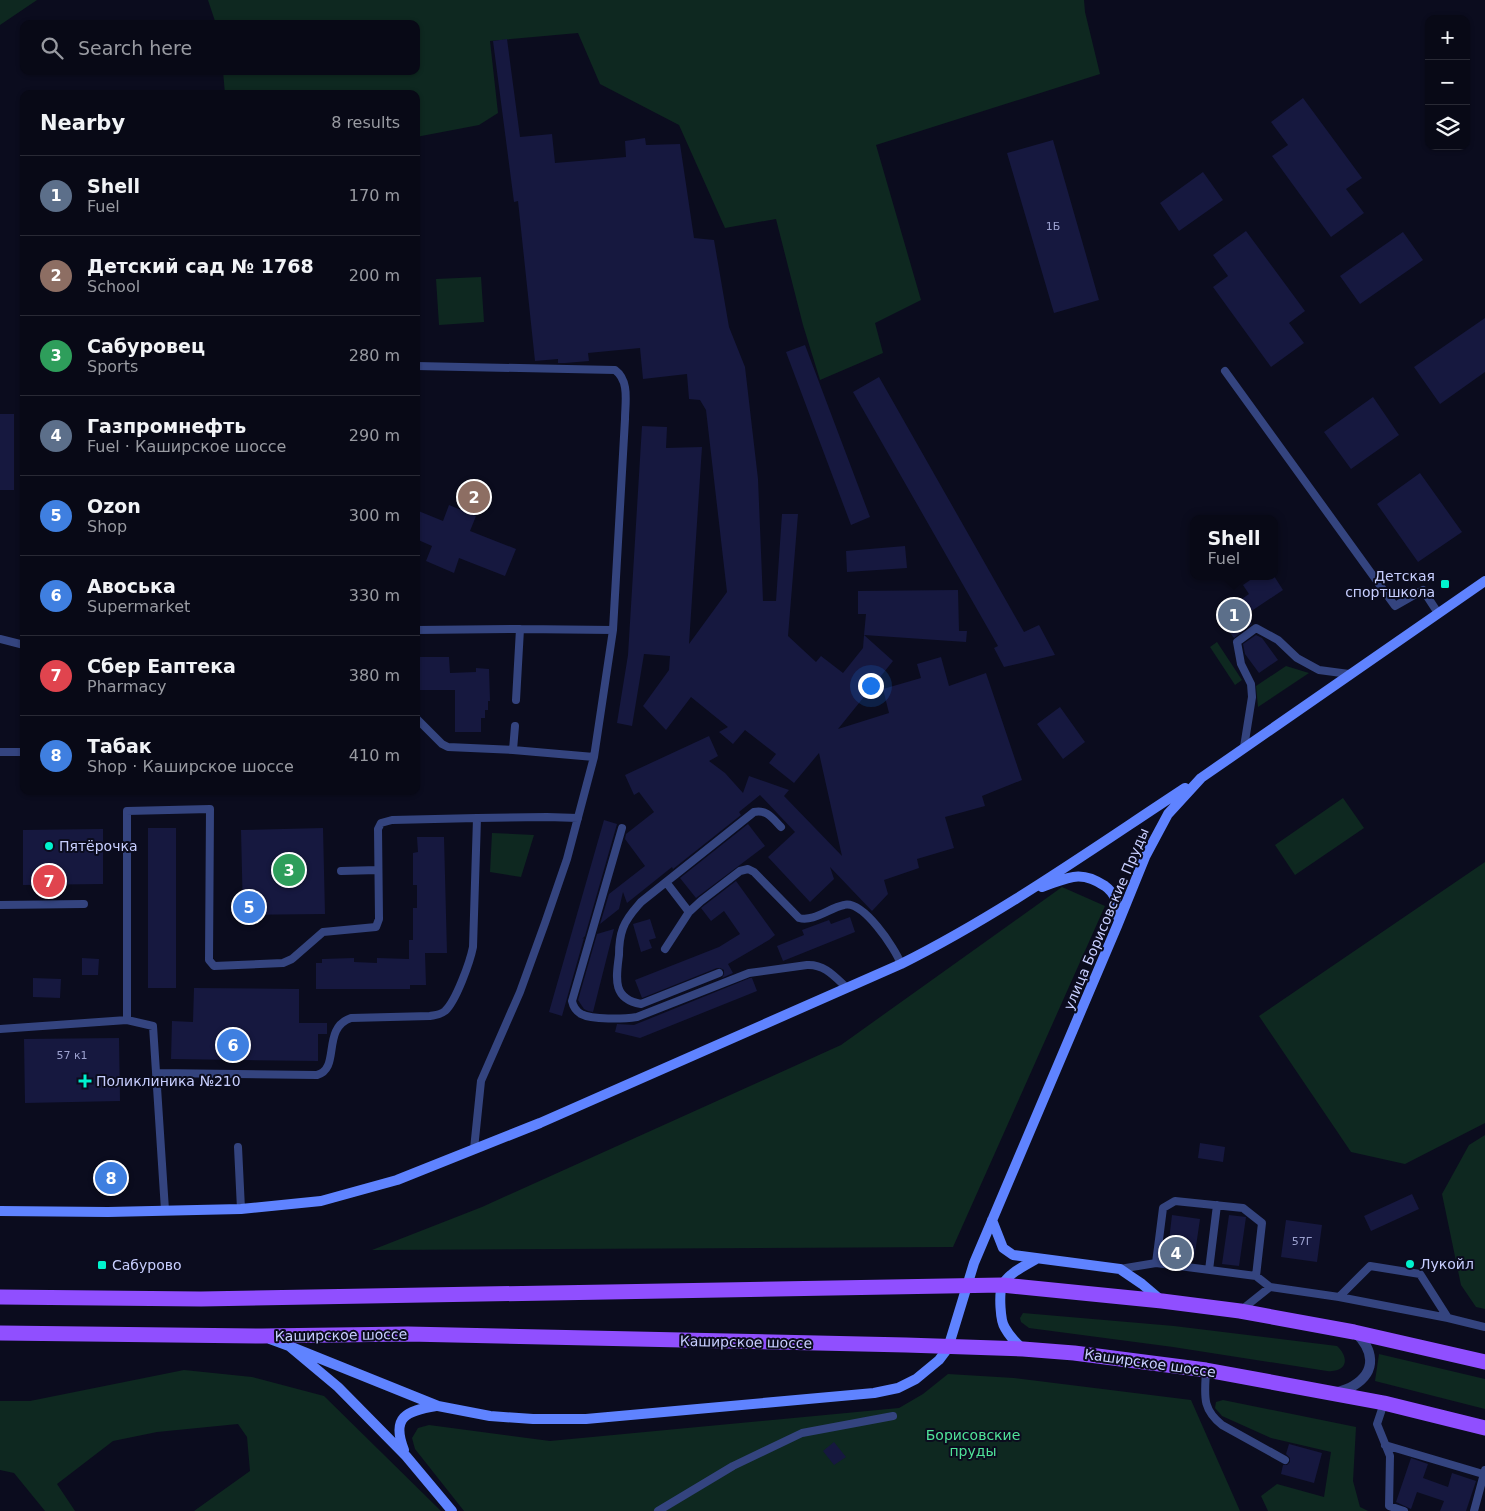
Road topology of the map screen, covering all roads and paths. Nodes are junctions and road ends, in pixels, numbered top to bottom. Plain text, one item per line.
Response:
1 (420, 366) edge
2 (1225, 371) dead end
3 (1485, 581) edge
4 (1438, 613) junction
5 (520, 629) junction
6 (420, 630) edge
7 (613, 630) junction
8 (0, 639) edge
9 (20, 644) edge
10 (1349, 674) junction
11 (516, 700) dead end
12 (420, 722) edge
13 (514, 726) dead end
14 (1244, 746) junction
15 (513, 750) junction
16 (0, 752) edge
17 (20, 752) edge
18 (594, 757) junction
19 (1201, 778) junction
20 (477, 818) junction
21 (578, 818) junction
22 (781, 827) dead end
23 (622, 828) dead end
24 (378, 870) junction
25 (341, 871) dead end
26 (666, 882) junction
27 (1027, 892) junction
28 (84, 904) dead end
29 (0, 905) edge
30 (689, 912) junction
31 (1117, 926) junction
32 (665, 949) dead end
33 (901, 964) junction
34 (719, 973) dead end
35 (847, 988) junction
36 (127, 1020) junction
37 (0, 1029) edge
38 (156, 1073) junction
39 (238, 1147) dead end
40 (474, 1149) junction
41 (1217, 1205) junction
42 (241, 1209) junction
43 (165, 1210) junction
44 (0, 1212) edge
45 (992, 1220) junction
46 (1036, 1259) junction
47 (1156, 1263) junction
48 (1120, 1269) junction
49 (1209, 1270) junction
50 (1256, 1276) junction
51 (967, 1285) junction
52 (1002, 1286) junction
53 (1270, 1288) junction
54 (0, 1297) edge
55 (1339, 1297) junction
56 (1162, 1301) junction
57 (1240, 1311) junction
58 (1448, 1318) junction
59 (1485, 1327) edge
60 (1354, 1332) junction
61 (0, 1333) edge
62 (262, 1336) junction
63 (289, 1346) junction
64 (948, 1348) junction
65 (1023, 1349) junction
66 (1485, 1362) edge
67 (1206, 1370) junction
68 (1331, 1394) junction
69 (1384, 1403) junction
70 (438, 1406) junction
71 (893, 1416) dead end
72 (1485, 1428) edge
73 (1385, 1444) junction
74 (406, 1456) junction
75 (1284, 1460) dead end
76 (1484, 1472) edge
77 (452, 1511) edge
78 (658, 1511) edge
79 (1404, 1511) edge
80 (1474, 1511) edge

1 - 7 lane
2 - 4 lane
3 - 4 main road, улица Борисовские Пруды
4 - 10 main road, улица Борисовские Пруды
5 - 6 lane
5 - 7 lane
5 - 11 lane
7 - 18 lane
8 - 9 lane
10 - 14 main road, улица Борисовские Пруды
10 - 14 lane
12 - 15 lane
13 - 15 lane
14 - 19 main road, улица Борисовские Пруды
15 - 18 lane
16 - 17 lane
18 - 21 lane
19 - 27 main road
19 - 31 main road, улица Борисовские Пруды
20 - 21 lane
20 - 24 lane
20 - 38 lane
21 - 40 lane
22 - 26 lane
23 - 35 lane
24 - 25 lane
24 - 36 lane
26 - 30 lane
26 - 34 lane
27 - 31 main road
27 - 33 main road
28 - 29 lane
30 - 32 lane
30 - 33 lane
31 - 45 main road, улица Борисовские Пруды
33 - 35 main road
35 - 40 main road
36 - 37 lane
36 - 38 lane
38 - 43 lane
39 - 42 lane
40 - 42 main road
41 - 47 lane
41 - 49 lane
41 - 50 lane
42 - 43 main road
43 - 44 main road
45 - 46 main road
45 - 51 main road, улица Борисовские Пруды
46 - 48 main road
46 - 52 main road
47 - 48 lane
47 - 49 lane
48 - 56 main road
49 - 50 lane
50 - 53 lane
51 - 52 main road
51 - 54 main road
51 - 64 main road, улица Борисовские Пруды
52 - 56 main road
52 - 65 main road
53 - 55 lane
53 - 57 lane
55 - 58 lane
55 - 58 lane
56 - 57 main road
57 - 60 main road
58 - 59 lane
60 - 66 main road
60 - 68 street
61 - 62 main road, Каширское шоссе
62 - 63 main road
62 - 64 main road, Каширское шоссе
63 - 70 main road
63 - 74 main road
64 - 65 main road, Каширское шоссе
64 - 70 main road
65 - 67 main road, Каширское шоссе
67 - 68 main road, Каширское шоссе
67 - 75 lane
68 - 69 main road, Каширское шоссе
69 - 72 main road, Каширское шоссе
69 - 73 lane
70 - 74 main road
71 - 78 lane
73 - 76 lane
73 - 79 lane
74 - 77 main road
76 - 80 lane

